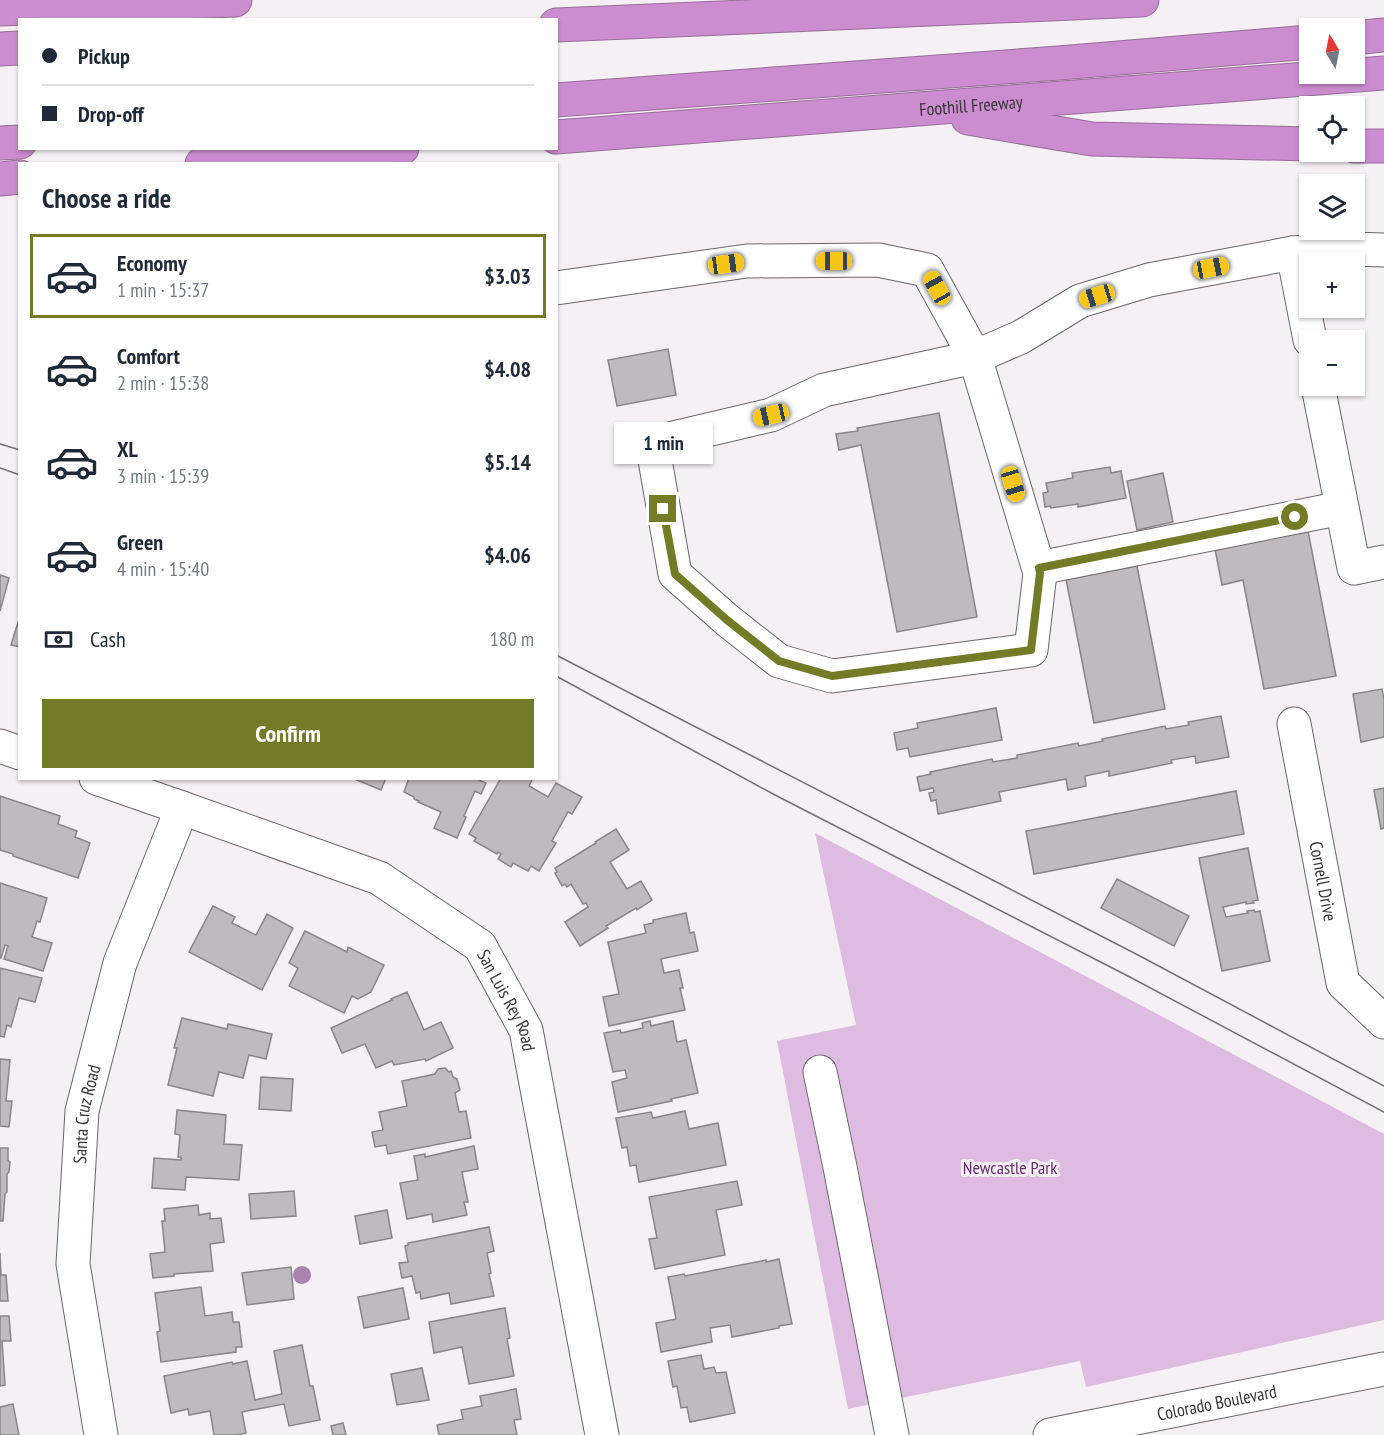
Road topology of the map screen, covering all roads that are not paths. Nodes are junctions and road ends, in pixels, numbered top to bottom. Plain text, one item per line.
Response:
1 (235, 0) edge
2 (1142, 0) edge
3 (0, 9) edge
4 (558, 25) edge
5 (1384, 35) edge
6 (1365, 37) edge
7 (1299, 43) edge
8 (18, 48) edge
9 (0, 49) edge
10 (1384, 73) edge
11 (558, 100) edge
12 (919, 110) junction
13 (558, 137) edge
14 (18, 142) edge
15 (0, 143) edge
16 (1299, 144) edge
17 (1365, 146) edge
18 (1384, 147) edge
19 (377, 150) edge
20 (227, 162) edge
21 (18, 177) edge
22 (0, 179) edge
23 (1384, 250) edge
24 (1293, 253) junction
25 (558, 288) edge
26 (1308, 330) edge
27 (975, 357) junction
28 (1320, 396) edge
29 (1342, 508) junction
30 (1384, 562) edge
31 (1039, 568) junction
32 (1294, 724) dead end
33 (0, 746) edge
34 (18, 752) edge
35 (102, 780) edge
36 (182, 808) junction
37 (1384, 1022) edge
38 (820, 1072) dead end
39 (1384, 1369) edge
40 (101, 1435) edge
41 (602, 1435) edge
42 (892, 1435) edge
43 (1050, 1435) edge

1 - 3 highway
2 - 4 highway
5 - 6 highway
7 - 11 highway
8 - 9 highway
10 - 12 highway, Foothill Freeway
12 - 13 highway, Foothill Freeway
12 - 16 highway
14 - 15 highway
17 - 18 highway
19 - 20 highway
21 - 22 highway
23 - 24 street
24 - 26 street
24 - 27 street
25 - 27 street
27 - 31 street
27 - 31 street
28 - 29 street
29 - 30 street
29 - 31 street
32 - 37 street, Cornell Drive
33 - 34 street
35 - 36 street, San Luis Rey Road
36 - 40 street, Santa Cruz Road
36 - 41 street, San Luis Rey Road
38 - 42 street
39 - 43 street, Colorado Boulevard

